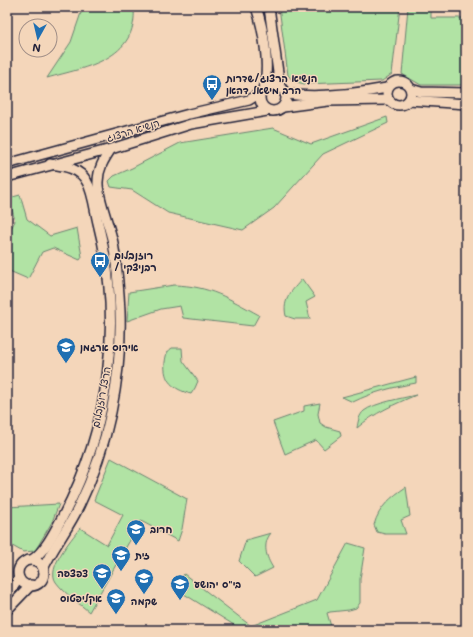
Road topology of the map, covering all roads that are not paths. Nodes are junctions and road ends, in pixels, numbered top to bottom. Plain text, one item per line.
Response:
1 (256, 7) edge
2 (269, 7) edge
3 (387, 88) junction
4 (411, 89) junction
5 (283, 90) junction
6 (262, 91) junction
7 (466, 93) edge
8 (388, 100) junction
9 (408, 100) junction
10 (466, 104) edge
11 (283, 106) junction
12 (267, 111) junction
13 (111, 149) junction
14 (7, 164) edge
15 (50, 164) junction
16 (7, 177) edge
17 (32, 560) junction
18 (43, 569) junction
19 (19, 578) junction
20 (31, 585) junction
21 (7, 596) edge
22 (7, 610) edge

1 - 6 street
2 - 5 street
3 - 4 street
3 - 5 street
3 - 8 street
4 - 7 street
4 - 9 street
5 - 6 street
5 - 11 street
6 - 12 street
6 - 14 street, הנשיא הרצוג
8 - 9 street
8 - 11 street
9 - 10 street
11 - 12 street
12 - 13 street, הנשיא הרצוג
13 - 15 street, הנשיא הרצוג
13 - 18 street, הרצל רוזנבלום
15 - 16 street, הנשיא הרצוג
15 - 17 street, הרצל רוזנבלום
17 - 18 street
17 - 19 street
18 - 20 street
19 - 20 street
19 - 21 street
20 - 22 street

